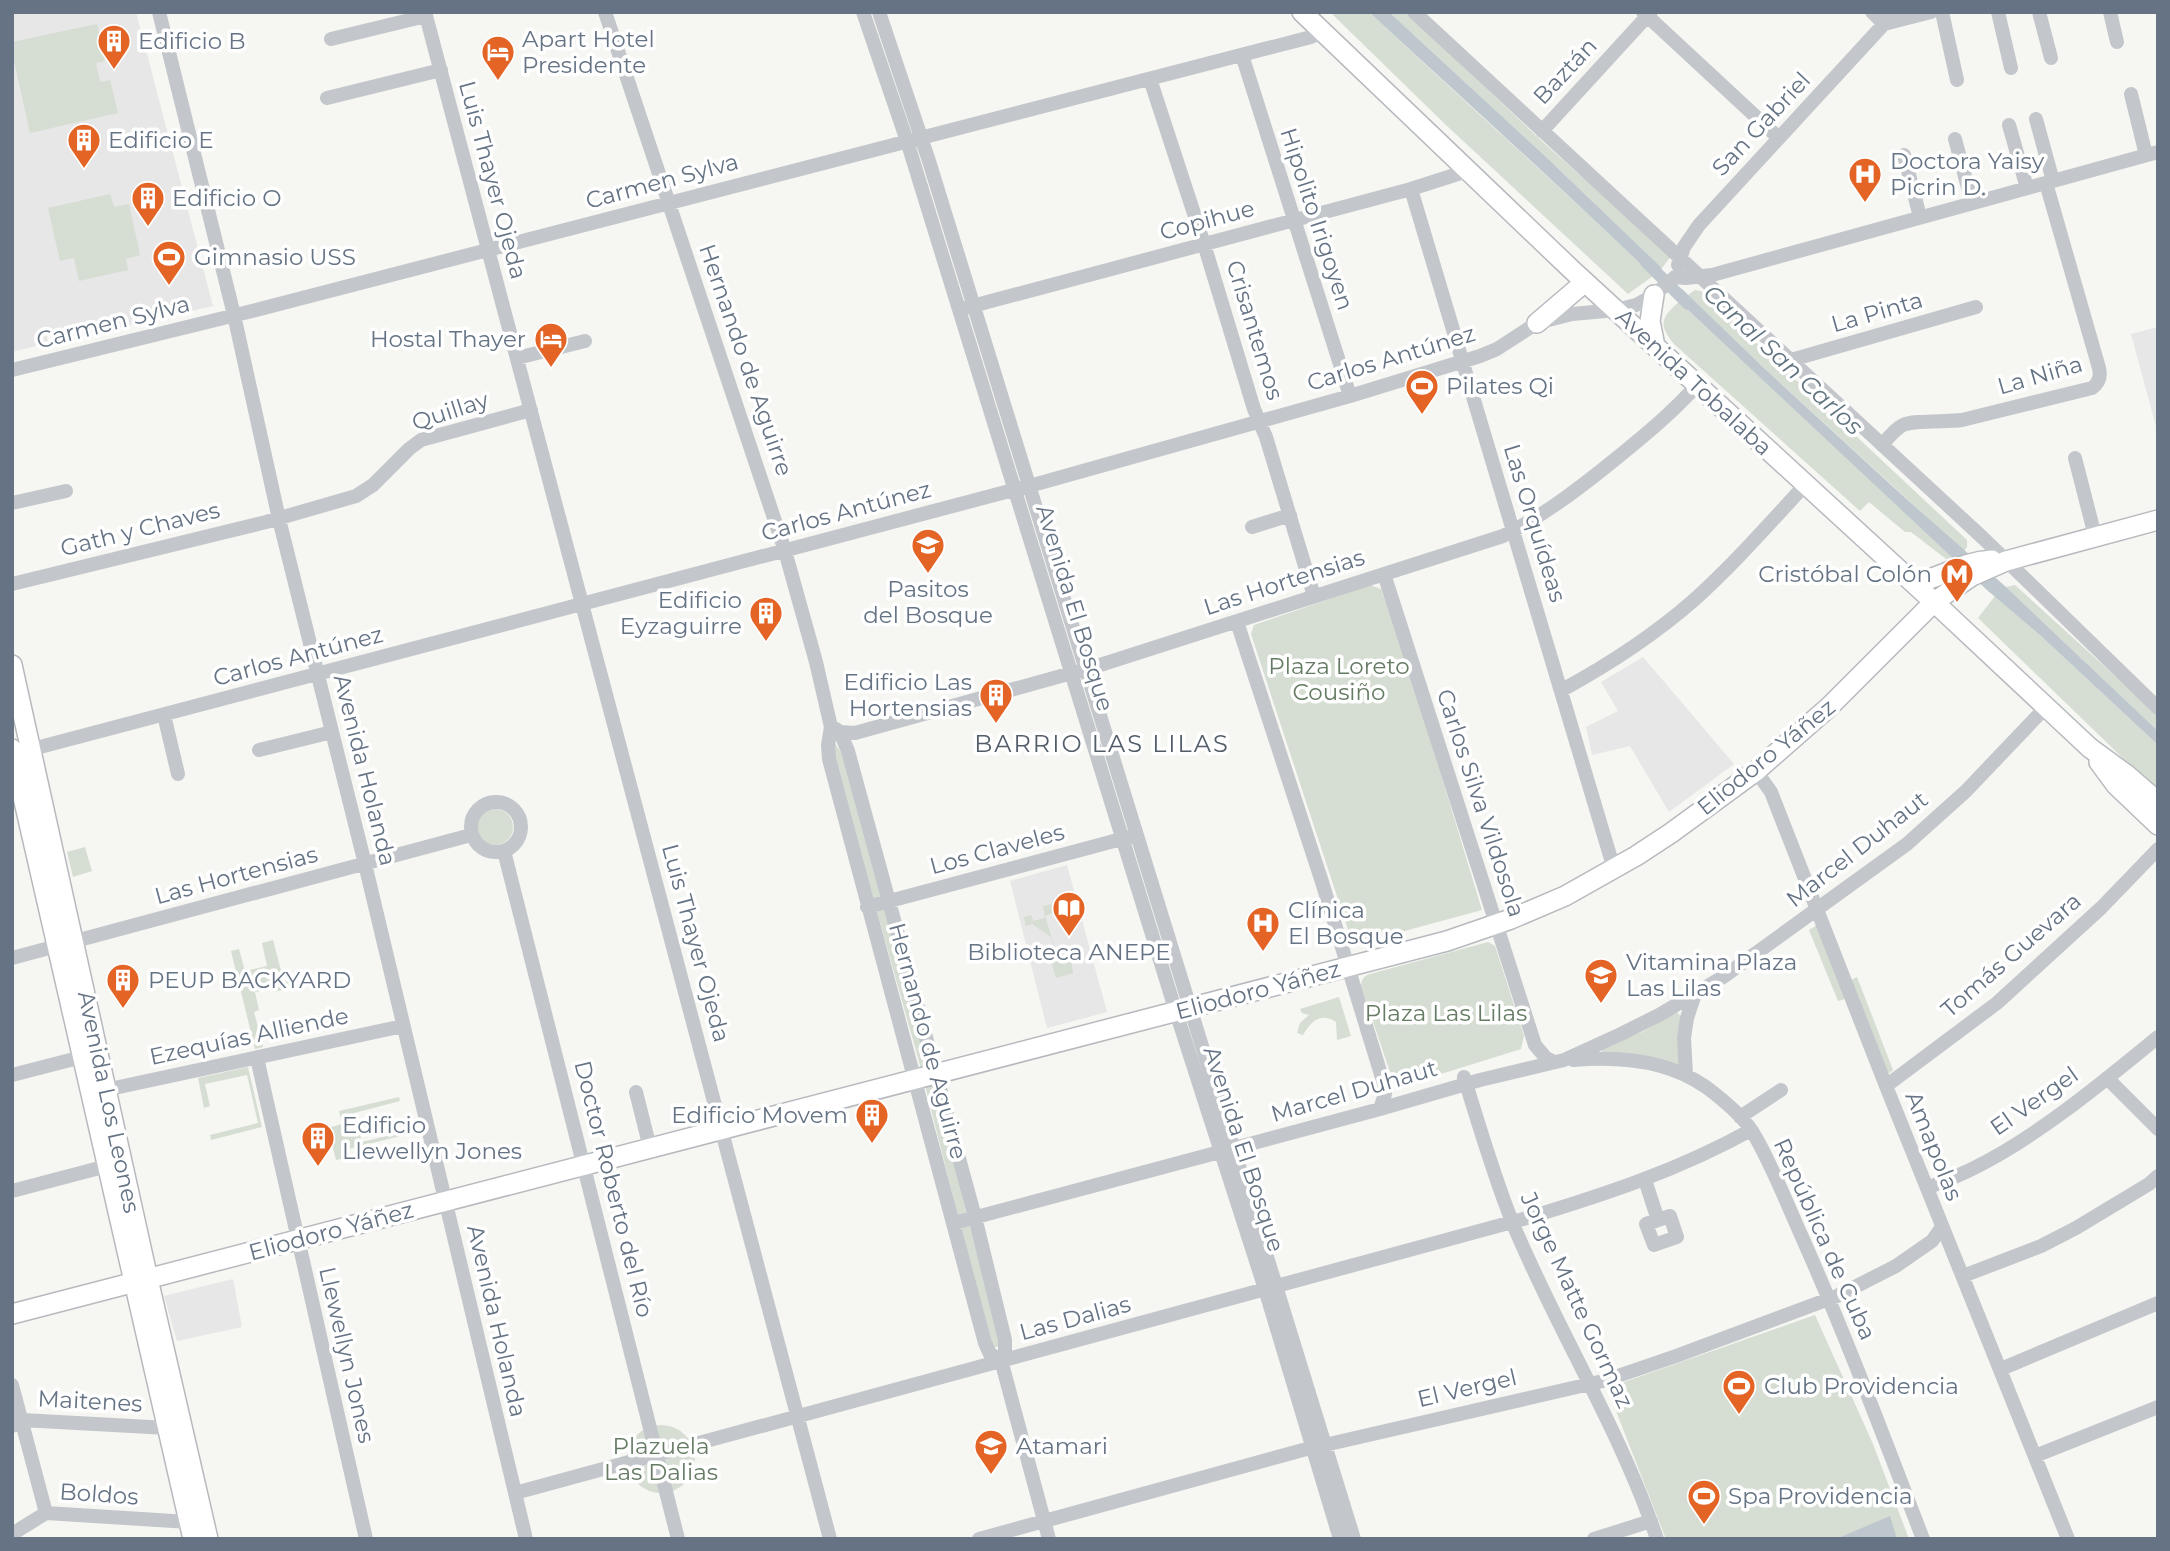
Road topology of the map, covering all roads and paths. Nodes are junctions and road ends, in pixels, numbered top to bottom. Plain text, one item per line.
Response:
1 (159, 12) edge
2 (605, 12) edge
3 (863, 12) edge
4 (879, 12) edge
5 (1302, 12) edge
6 (1414, 12) edge
7 (1872, 12) edge
8 (1895, 12) edge
9 (1931, 12) edge
10 (1942, 12) edge
11 (1998, 12) edge
12 (2039, 12) edge
13 (2110, 12) edge
14 (426, 14) edge
15 (1647, 14) edge
16 (1884, 23) junction
17 (1322, 32) junction
18 (331, 39) dead end
19 (2117, 42) dead end
20 (1242, 55) junction
21 (2051, 58) dead end
22 (2011, 68) dead end
23 (441, 70) junction
24 (1150, 79) junction
25 (1958, 80) dead end
26 (2131, 94) dead end
27 (327, 98) dead end
28 (2036, 119) dead end
29 (2009, 125) dead end
30 (1542, 131) junction
31 (1779, 138) junction
32 (914, 139) junction
33 (1955, 139) dead end
34 (2152, 153) edge
35 (1904, 155) dead end
36 (1467, 171) junction
37 (2050, 182) junction
38 (2027, 188) junction
39 (1411, 189) junction
40 (669, 203) junction
41 (1972, 203) junction
42 (1920, 217) junction
43 (1293, 220) junction
44 (1204, 244) junction
45 (488, 250) junction
46 (1679, 257) junction
47 (1702, 276) junction
48 (1585, 282) junction
49 (1666, 284) junction
50 (1976, 307) dead end
51 (966, 308) junction
52 (1616, 310) junction
53 (234, 315) junction
54 (1537, 323) junction
55 (585, 341) dead end
56 (1655, 346) junction
57 (517, 358) junction
58 (1791, 360) junction
59 (1463, 362) junction
60 (12, 370) edge
61 (1697, 385) junction
62 (1350, 396) junction
63 (531, 410) junction
64 (1259, 421) junction
65 (1882, 445) junction
66 (2075, 458) dead end
67 (1805, 485) junction
68 (1022, 488) junction
69 (66, 491) dead end
70 (12, 503) edge
71 (1290, 515) junction
72 (279, 519) junction
73 (2158, 520) edge
74 (1252, 527) dead end
75 (1513, 531) junction
76 (2095, 536) junction
77 (785, 551) junction
78 (1997, 562) junction
79 (1384, 574) junction
80 (1914, 583) junction
81 (12, 584) edge
82 (1314, 596) junction
83 (1934, 602) junction
84 (582, 604) junction
85 (1237, 622) junction
86 (12, 665) edge
87 (1079, 671) junction
88 (318, 674) junction
89 (1562, 690) junction
90 (2046, 707) junction
91 (2158, 708) edge
92 (164, 715) junction
93 (836, 729) junction
94 (332, 732) junction
95 (2090, 748) junction
96 (259, 750) dead end
97 (17, 751) edge
98 (1756, 771) junction
99 (178, 774) dead end
100 (2158, 802) edge
101 (2158, 825) edge
102 (471, 835) junction
103 (1130, 837) junction
104 (2158, 849) edge
105 (503, 851) junction
106 (365, 864) junction
107 (1614, 869) junction
108 (889, 901) junction
109 (867, 906) junction
110 (1816, 910) junction
111 (1496, 925) junction
112 (65, 944) junction
113 (12, 958) edge
114 (1348, 967) junction
115 (1695, 994) junction
116 (1184, 1010) junction
117 (403, 1026) junction
118 (2158, 1037) edge
119 (1535, 1045) junction
120 (82, 1057) junction
121 (257, 1058) junction
122 (1559, 1061) junction
123 (936, 1074) junction
124 (1686, 1075) junction
125 (12, 1076) edge
126 (2107, 1078) junction
127 (915, 1079) junction
128 (1465, 1080) junction
129 (1383, 1081) junction
130 (1886, 1086) junction
131 (105, 1090) junction
132 (1781, 1090) dead end
133 (636, 1092) dead end
134 (1380, 1109) junction
135 (1740, 1117) junction
136 (722, 1129) junction
137 (2158, 1129) edge
138 (1751, 1130) junction
139 (650, 1148) junction
140 (1228, 1150) junction
141 (584, 1165) junction
142 (107, 1166) junction
143 (2158, 1176) edge
144 (1645, 1180) junction
145 (1927, 1188) junction
146 (12, 1191) edge
147 (445, 1201) junction
148 (975, 1217) junction
149 (1658, 1220) dead end
150 (1512, 1222) junction
151 (954, 1223) junction
152 (1942, 1227) junction
153 (298, 1240) junction
154 (1963, 1276) junction
155 (140, 1281) junction
156 (1270, 1287) junction
157 (1829, 1299) junction
158 (2158, 1303) edge
159 (12, 1314) edge
160 (1001, 1360) junction
161 (2001, 1369) junction
162 (1591, 1383) junction
163 (12, 1385) edge
164 (2158, 1407) edge
165 (798, 1416) junction
166 (17, 1423) edge
167 (168, 1428) junction
168 (1319, 1447) junction
169 (657, 1454) junction
170 (2035, 1456) junction
171 (515, 1493) junction
172 (46, 1513) junction
173 (1044, 1521) junction
174 (1651, 1521) junction
175 (191, 1530) edge
176 (12, 1534) edge
177 (208, 1539) edge
178 (366, 1539) edge
179 (526, 1539) edge
180 (678, 1539) edge
181 (831, 1539) edge
182 (979, 1539) edge
183 (1049, 1539) edge
184 (1340, 1539) edge
185 (1354, 1539) edge
186 (1594, 1539) edge
187 (1657, 1539) edge
188 (1923, 1539) edge
189 (2068, 1539) edge

1 - 53 street, Avenida Holanda
2 - 40 street, Hernando de Aguirre
3 - 32 street, Avenida El Bosque
4 - 32 street, Avenida El Bosque
5 - 17 main road, Avenida Tobalaba
6 - 30 street
7 - 16 street
8 - 16 street, San Gabriel
9 - 16 street
10 - 25 street
11 - 22 street
12 - 21 street
13 - 19 street
14 - 18 street
14 - 23 street, Luis Thayer Ojeda
15 - 30 street, Baztán
15 - 31 street
16 - 31 street, San Gabriel
17 - 20 street, Carmen Sylva
17 - 36 main road, Avenida Tobalaba
20 - 24 street, Carmen Sylva
20 - 43 street, Hipolito Irigoyen
23 - 27 street
23 - 45 street, Luis Thayer Ojeda
24 - 32 street, Carmen Sylva
24 - 44 street, Crisantemos
26 - 34 street
28 - 37 street
29 - 38 street
30 - 46 street
31 - 46 street, San Gabriel
32 - 40 street, Carmen Sylva
32 - 51 street, Avenida El Bosque
33 - 41 street
34 - 37 street
35 - 42 street
36 - 39 street, Copihue
36 - 48 main road, Avenida Tobalaba
37 - 38 street
37 - 65 street, La Niña
38 - 41 street
39 - 43 street, Copihue
39 - 59 street, Las Orquídeas
40 - 45 street, Carmen Sylva
40 - 77 street, Hernando de Aguirre
41 - 42 street
42 - 47 street
43 - 44 street, Copihue
43 - 62 street, Hipolito Irigoyen
44 - 51 street, Copihue
44 - 64 street, Crisantemos
45 - 53 street, Carmen Sylva
45 - 57 street, Luis Thayer Ojeda
46 - 47 street
46 - 49 street, San Gabriel
47 - 49 street
47 - 58 street
48 - 52 main road, Avenida Tobalaba
48 - 54 main road
49 - 52 street, Carlos Antúnez
49 - 56 main road
50 - 58 street, La Pinta
51 - 68 street, Avenida El Bosque
52 - 54 street, Carlos Antúnez
52 - 56 main road, Avenida Tobalaba
53 - 60 street, Carmen Sylva
53 - 72 street, Avenida Holanda
54 - 59 street, Carlos Antúnez
55 - 57 street
56 - 61 main road, Avenida Tobalaba
57 - 63 street, Luis Thayer Ojeda
58 - 65 street
59 - 62 street, Carlos Antúnez
59 - 75 street, Las Orquídeas
61 - 67 main road, Avenida Tobalaba
61 - 75 street, Las Hortensias
62 - 64 street, Carlos Antúnez
63 - 72 street, Quillay
63 - 84 street, Luis Thayer Ojeda
64 - 68 street, Carlos Antúnez
64 - 71 street, Crisantemos
65 - 78 street
66 - 76 street
67 - 80 main road, Avenida Tobalaba
67 - 89 street
68 - 77 street, Carlos Antúnez
68 - 87 street, Avenida El Bosque
69 - 70 street
71 - 74 street
71 - 82 street, Crisantemos
72 - 81 street, Gath y Chaves
72 - 88 street, Avenida Holanda
73 - 76 main road
75 - 79 street, Las Hortensias
75 - 89 street, Las Orquídeas
76 - 78 main road
77 - 84 street, Carlos Antúnez
77 - 93 street, Hernando de Aguirre
78 - 80 main road
78 - 83 main road, Eliodoro Yáñez
78 - 91 street
79 - 82 street, Las Hortensias
79 - 111 street, Carlos Silva Vildosola
80 - 83 main road, Avenida Tobalaba
82 - 85 street, Las Hortensias
83 - 90 main road, Avenida Tobalaba
83 - 98 main road, Eliodoro Yáñez
84 - 88 street, Carlos Antúnez
84 - 136 street, Luis Thayer Ojeda
85 - 87 street, Las Hortensias
85 - 114 street
86 - 97 main road, Avenida Los Leones
87 - 93 street, Las Hortensias
87 - 103 street, Avenida El Bosque
88 - 92 street, Carlos Antúnez
88 - 94 street, Avenida Holanda
89 - 107 street, Las Orquídeas
90 - 95 main road, Avenida Tobalaba
90 - 110 street, Marcel Duhaut
92 - 97 street, Carlos Antúnez
92 - 99 street
93 - 108 street, Hernando de Aguirre
93 - 109 street, Hernando de Aguirre
94 - 96 street
94 - 106 street, Avenida Holanda
95 - 100 main road, Avenida Tobalaba
95 - 101 main road, Avenida Tobalaba
97 - 112 main road, Avenida Los Leones
98 - 107 main road, Eliodoro Yáñez
98 - 110 street, Amapolas
102 - 105 street
102 - 105 street
102 - 106 street, Las Hortensias
103 - 108 street, Los Claveles
103 - 116 street, Avenida El Bosque
104 - 130 street, Tomás Guevara
105 - 141 street, Doctor Roberto del Río
106 - 112 street, Las Hortensias
106 - 117 street, Avenida Holanda
107 - 111 main road, Eliodoro Yáñez
108 - 109 street, Los Claveles
108 - 123 street, Hernando de Aguirre
109 - 127 street, Hernando de Aguirre
110 - 115 street, Marcel Duhaut
110 - 130 street, Amapolas
111 - 114 main road, Eliodoro Yáñez
111 - 119 street, Carlos Silva Vildosola
112 - 113 street, Las Hortensias
112 - 120 main road, Avenida Los Leones
112 - 131 main road, Avenida Los Leones
114 - 116 main road, Eliodoro Yáñez
114 - 129 street
115 - 122 street, Marcel Duhaut
115 - 124 street
116 - 123 main road, Eliodoro Yáñez
116 - 140 street, Avenida El Bosque
117 - 121 street, Ezequías Alliende
117 - 147 street, Avenida Holanda
118 - 126 street, El Vergel
119 - 122 street
119 - 128 street
120 - 125 street
120 - 142 main road, Avenida Los Leones
121 - 131 street, Ezequías Alliende
121 - 153 street, Llewellyn Jones
122 - 124 street, Marcel Duhaut
122 - 128 street, Marcel Duhaut
123 - 127 main road, Eliodoro Yáñez
123 - 148 street, Hernando de Aguirre
124 - 135 street, República de Cuba
126 - 137 street
126 - 145 street, El Vergel
127 - 136 main road, Eliodoro Yáñez
127 - 151 street, Hernando de Aguirre
128 - 129 street
128 - 134 street, Marcel Duhaut
128 - 150 street, Jorge Matte Gormaz
129 - 134 street
130 - 145 street, Amapolas
131 - 155 main road, Avenida Los Leones
132 - 135 street
133 - 139 street
134 - 140 street, Marcel Duhaut
135 - 138 street, República de Cuba
136 - 139 main road, Eliodoro Yáñez
136 - 165 street, Luis Thayer Ojeda
138 - 144 street, Las Dalias
138 - 157 street, República de Cuba
139 - 141 main road, Eliodoro Yáñez
140 - 148 street, Marcel Duhaut
140 - 156 street, Avenida El Bosque
141 - 147 main road, Eliodoro Yáñez
141 - 169 street, Doctor Roberto del Río
142 - 146 street
142 - 155 main road, Avenida Los Leones
143 - 154 street
144 - 149 street
144 - 150 street, Las Dalias
145 - 152 street, Amapolas
147 - 153 main road, Eliodoro Yáñez
147 - 171 street, Avenida Holanda
148 - 151 street, Marcel Duhaut
148 - 160 street, Hernando de Aguirre
150 - 156 street, Las Dalias
150 - 162 street, Jorge Matte Gormaz
151 - 160 street, Hernando de Aguirre
152 - 154 street, Amapolas
152 - 157 street, El Vergel
153 - 155 main road, Eliodoro Yáñez
153 - 178 street, Llewellyn Jones
154 - 161 street, Amapolas
155 - 159 main road, Eliodoro Yáñez
155 - 167 main road, Avenida Los Leones
155 - 177 main road, Avenida Los Leones
156 - 160 street, Las Dalias
156 - 168 street, Avenida El Bosque
157 - 162 street, El Vergel
157 - 188 street, República de Cuba
158 - 161 street
160 - 165 street, Las Dalias
160 - 173 street, Hernando de Aguirre
161 - 170 street, Amapolas
162 - 168 street, El Vergel
162 - 174 street, Jorge Matte Gormaz
163 - 166 street
164 - 170 street
165 - 169 street, Las Dalias
165 - 181 street, Luis Thayer Ojeda
166 - 167 street, Maitenes
166 - 172 street
167 - 175 main road, Avenida Los Leones
168 - 173 street, El Vergel
168 - 184 street, Avenida El Bosque
168 - 185 street, Avenida El Bosque
169 - 171 street, Las Dalias
169 - 180 street, Doctor Roberto del Río
170 - 189 street, Amapolas
171 - 179 street, Avenida Holanda
172 - 175 street, Boldos
172 - 176 street, Boldos
173 - 182 street, El Vergel
173 - 183 street, Hernando de Aguirre
174 - 186 street
174 - 187 street, Jorge Matte Gormaz

